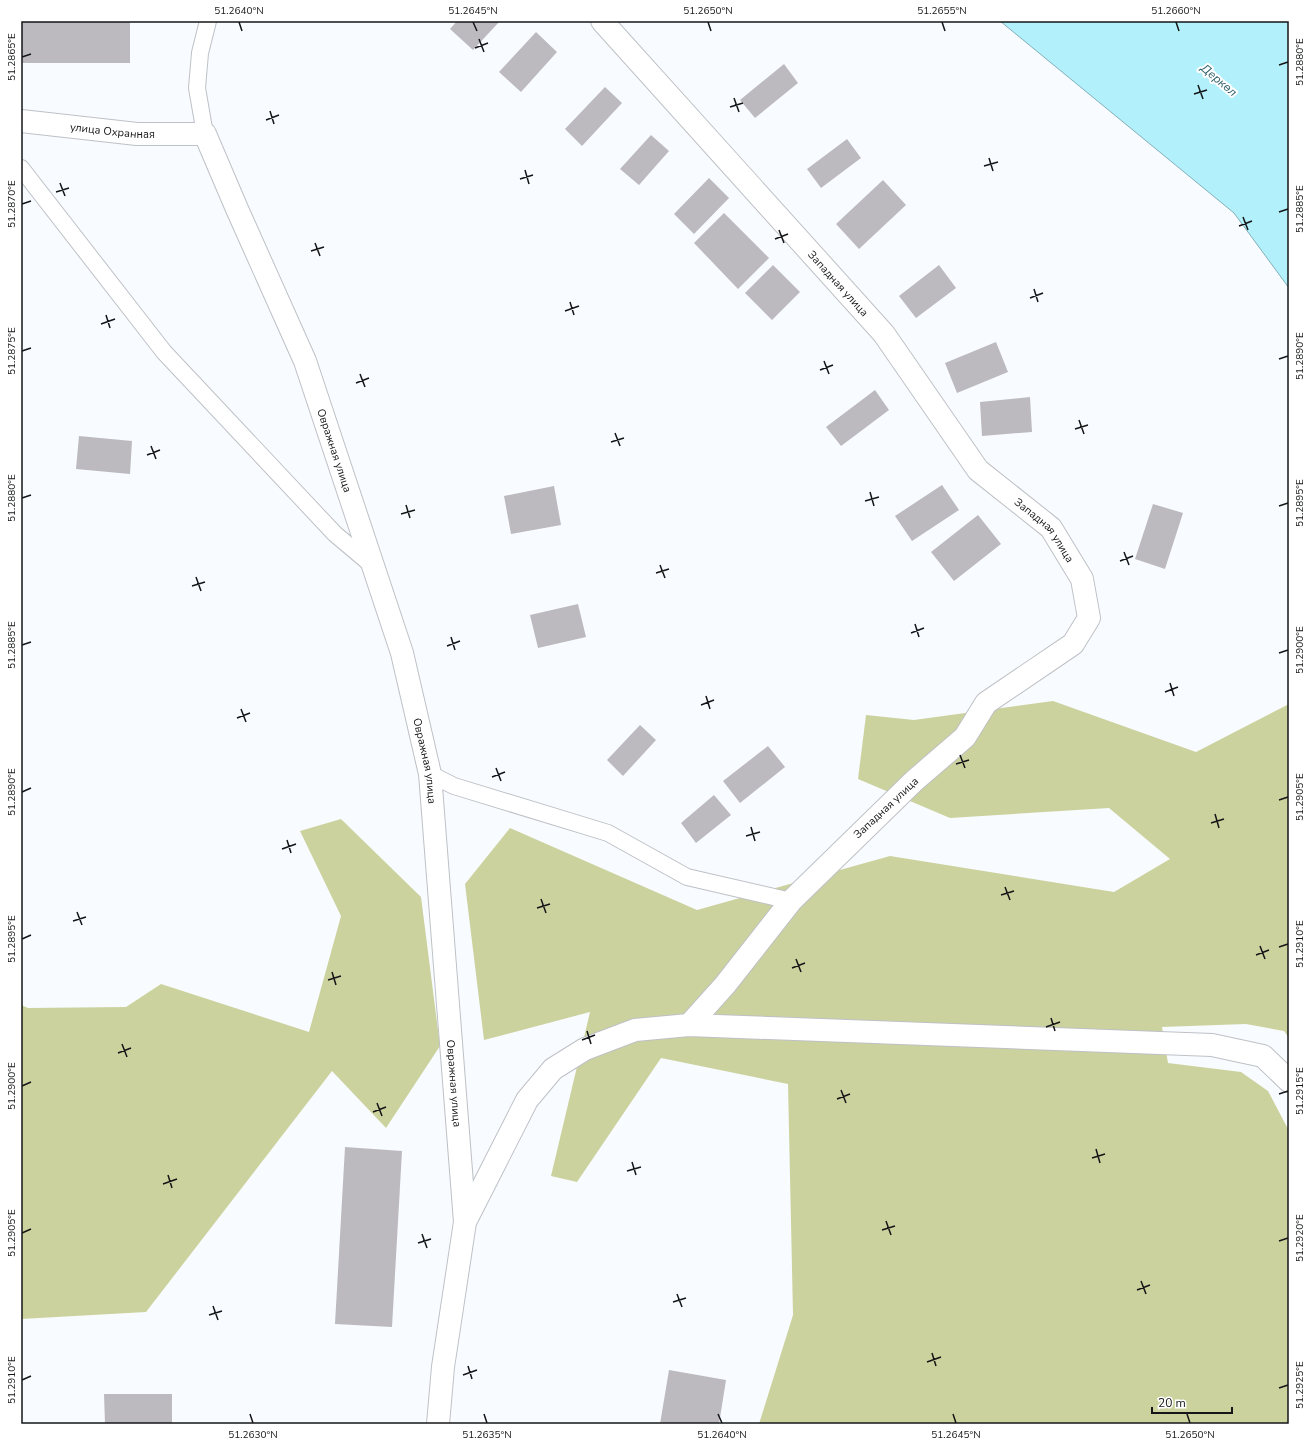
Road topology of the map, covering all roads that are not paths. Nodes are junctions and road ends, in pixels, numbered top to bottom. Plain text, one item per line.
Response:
1 (208, 21) edge
2 (602, 21) edge
3 (21, 121) edge
4 (205, 134) junction
5 (21, 168) edge
6 (373, 566) junction
7 (430, 774) junction
8 (791, 901) junction
9 (689, 1025) junction
10 (1289, 1081) edge
11 (465, 1222) junction
12 (438, 1424) edge

1 - 4 lane
2 - 8 street, Западная улица
3 - 4 street, улица Охранная
4 - 6 street, Овражная улица
5 - 6 lane
6 - 7 street, Овражная улица
7 - 8 lane
7 - 11 street, Овражная улица
8 - 9 street, Западная улица
9 - 10 street
9 - 11 street
11 - 12 street, Овражная улица

